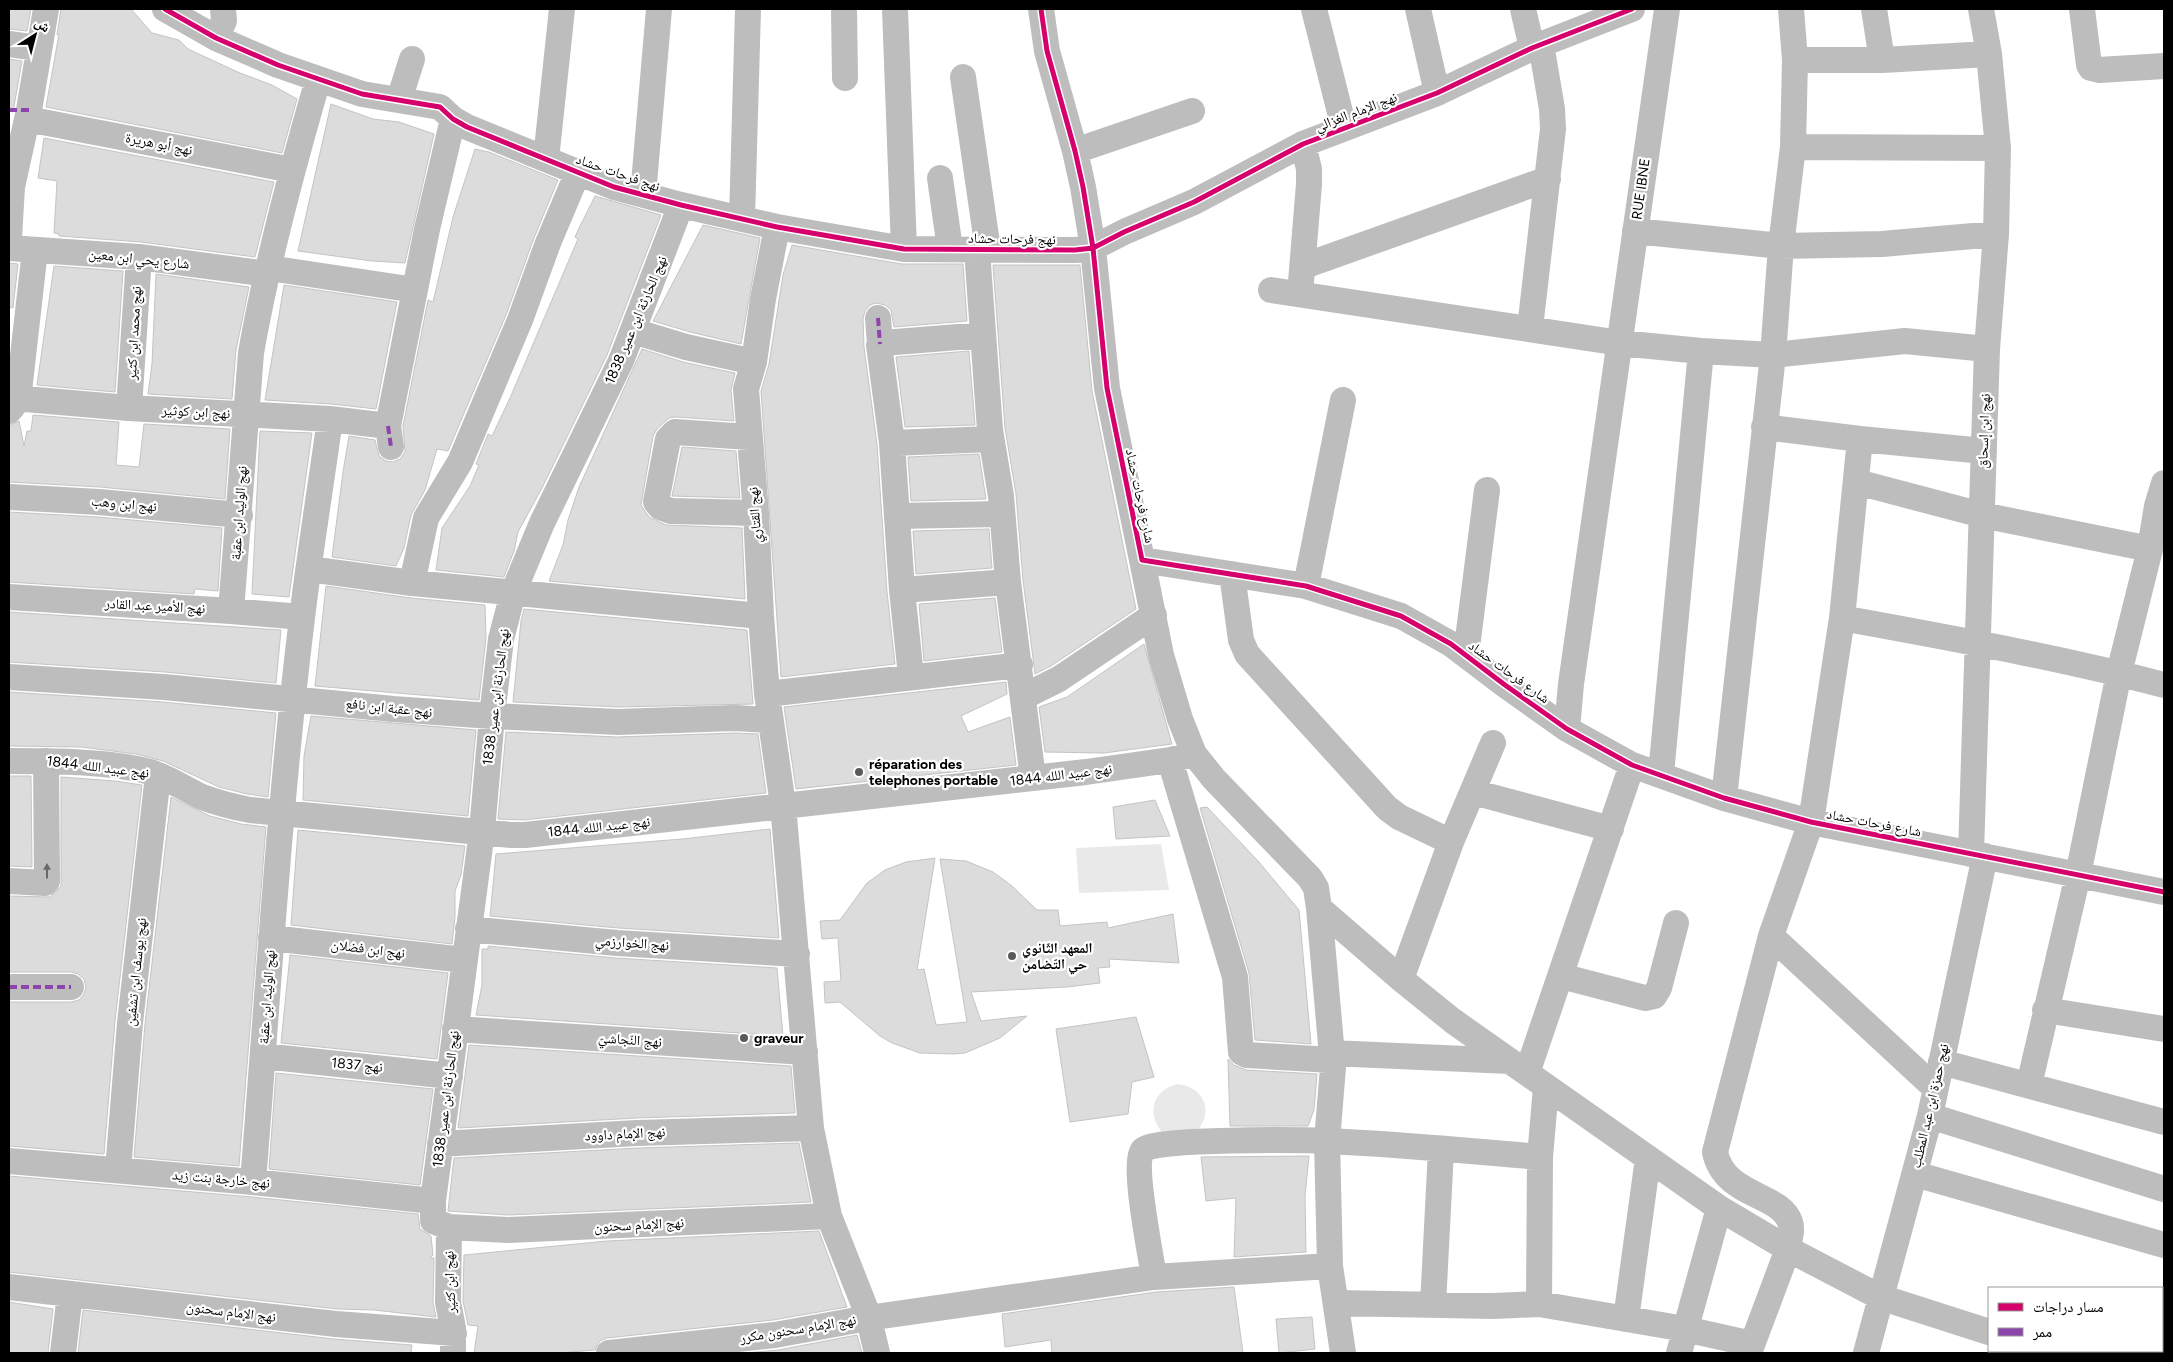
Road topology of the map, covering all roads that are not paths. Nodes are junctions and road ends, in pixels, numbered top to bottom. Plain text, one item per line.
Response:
1 (46, 9) edge
2 (165, 9) edge
3 (223, 9) edge
4 (562, 9) edge
5 (659, 9) edge
6 (748, 9) edge
7 (844, 9) edge
8 (895, 9) edge
9 (1041, 9) edge
10 (1314, 9) edge
11 (1418, 9) edge
12 (1522, 9) edge
13 (1632, 9) edge
14 (1667, 9) edge
15 (1791, 9) edge
16 (1874, 9) edge
17 (1981, 9) edge
18 (2082, 9) edge
19 (216, 38) junction
20 (9, 44) edge
21 (1536, 46) junction
22 (38, 48) junction
23 (1988, 54) junction
24 (412, 60) dead end
25 (1795, 60) junction
26 (1882, 60) junction
27 (2164, 66) edge
28 (963, 77) dead end
29 (845, 78) dead end
30 (318, 80) junction
31 (1437, 93) junction
32 (399, 100) junction
33 (1192, 111) dead end
34 (21, 113) edge
35 (453, 119) junction
36 (1344, 128) junction
37 (1303, 144) junction
38 (1793, 147) junction
39 (1998, 148) junction
40 (1075, 151) junction
41 (546, 158) junction
42 (292, 170) junction
43 (578, 172) junction
44 (940, 178) dead end
45 (1548, 179) junction
46 (11, 186) edge
47 (643, 195) junction
48 (681, 205) junction
49 (742, 219) junction
50 (777, 227) junction
51 (1634, 231) junction
52 (1996, 234) junction
53 (9, 238) edge
54 (1781, 246) junction
55 (9, 248) edge
56 (1093, 248) junction
57 (904, 249) junction
58 (950, 249) junction
59 (35, 250) junction
60 (982, 250) junction
61 (138, 257) junction
62 (1304, 266) junction
63 (269, 271) junction
64 (415, 290) junction
65 (1271, 290) dead end
66 (1299, 292) junction
67 (878, 318) dead end
68 (1530, 328) junction
69 (633, 331) junction
70 (983, 335) junction
71 (1620, 343) junction
72 (880, 344) junction
73 (1987, 349) junction
74 (1701, 350) junction
75 (1773, 355) junction
76 (754, 362) junction
77 (1342, 400) dead end
78 (13, 406) edge
79 (129, 408) junction
80 (246, 415) junction
81 (330, 419) junction
82 (1764, 427) junction
83 (749, 437) junction
84 (991, 439) junction
85 (1860, 439) junction
86 (892, 443) junction
87 (1984, 451) junction
88 (1857, 482) junction
89 (2164, 485) edge
90 (1487, 490) dead end
91 (9, 497) edge
92 (756, 513) junction
93 (1001, 514) junction
94 (240, 515) junction
95 (1982, 515) junction
96 (898, 516) junction
97 (2150, 550) junction
98 (1142, 560) junction
99 (309, 569) junction
100 (1232, 574) junction
101 (412, 582) junction
102 (1008, 582) junction
103 (1306, 586) junction
104 (902, 590) junction
105 (513, 593) junction
106 (9, 597) edge
107 (231, 611) junction
108 (1154, 615) junction
109 (761, 616) junction
110 (302, 617) junction
111 (1842, 618) junction
112 (1977, 642) junction
113 (1466, 655) junction
114 (1020, 665) junction
115 (2119, 673) junction
116 (911, 676) junction
117 (9, 677) edge
118 (2164, 685) edge
119 (767, 694) junction
120 (293, 698) junction
121 (1024, 698) junction
122 (492, 716) junction
123 (770, 720) junction
124 (1567, 729) junction
125 (1492, 743) dead end
126 (1182, 757) junction
127 (9, 761) edge
128 (46, 761) junction
129 (1632, 765) junction
130 (1661, 774) junction
131 (158, 775) junction
132 (1033, 778) junction
133 (1473, 792) junction
134 (1724, 798) junction
135 (783, 805) junction
136 (282, 812) junction
137 (1811, 822) junction
138 (1611, 829) junction
139 (482, 831) junction
140 (1451, 842) junction
141 (1978, 855) junction
142 (2078, 875) junction
143 (9, 881) edge
144 (2164, 892) edge
145 (1319, 908) junction
146 (1676, 923) dead end
147 (468, 929) junction
148 (1771, 936) junction
149 (271, 938) junction
150 (797, 954) junction
151 (464, 960) junction
152 (1560, 976) junction
153 (1401, 979) junction
154 (9, 987) edge
155 (71, 987) dead end
156 (2045, 1010) junction
157 (455, 1028) junction
158 (2164, 1029) edge
159 (805, 1052) junction
160 (263, 1056) junction
161 (1332, 1056) junction
162 (1940, 1062) junction
163 (1528, 1074) junction
164 (450, 1076) junction
165 (2029, 1085) junction
166 (1935, 1088) junction
167 (1930, 1116) junction
168 (2164, 1122) edge
169 (811, 1128) junction
170 (1327, 1141) junction
171 (440, 1144) junction
172 (1441, 1150) junction
173 (1540, 1157) junction
174 (1648, 1158) junction
175 (9, 1160) edge
176 (118, 1170) junction
177 (1915, 1174) junction
178 (253, 1182) junction
179 (2164, 1189) edge
180 (1719, 1208) junction
181 (439, 1216) junction
182 (829, 1216) junction
183 (2164, 1245) edge
184 (1788, 1249) junction
185 (1330, 1266) junction
186 (1154, 1277) junction
187 (9, 1287) edge
188 (70, 1294) junction
189 (1880, 1297) junction
190 (1336, 1303) junction
191 (1539, 1304) junction
192 (1433, 1305) junction
193 (868, 1318) junction
194 (1626, 1319) junction
195 (1988, 1332) edge
196 (1682, 1341) edge
197 (453, 1343) edge
198 (776, 1344) edge
199 (1750, 1349) edge
200 (62, 1353) edge
201 (609, 1353) edge
202 (877, 1353) edge
203 (1343, 1353) edge
204 (1866, 1353) edge

1 - 22 street
2 - 19 street, نهج فرحات حشاد
3 - 19 street
4 - 41 street
5 - 47 street
6 - 49 street
7 - 29 street
8 - 57 street
9 - 40 street, شارع فرحات حشاد
10 - 36 street
11 - 31 street
12 - 21 street
13 - 21 street, نهج الإمام الغزالي
14 - 51 street, RUE IBNE
15 - 25 street
16 - 26 street
17 - 23 street, نهج ابن إسحاق
18 - 27 street
19 - 30 street, نهج فرحات حشاد
20 - 22 street
21 - 31 street, نهج الإمام الغزالي
21 - 45 street
22 - 34 street
23 - 26 street
23 - 39 street, نهج ابن إسحاق
24 - 32 street
25 - 26 street
25 - 38 street
28 - 60 street
30 - 32 street, نهج فرحات حشاد
30 - 42 street
31 - 36 street, نهج الإمام الغزالي
32 - 35 street, نهج فرحات حشاد
33 - 40 street
34 - 42 street, نهج أبو هريرة
34 - 46 street
35 - 41 street, نهج فرحات حشاد
35 - 64 street
36 - 37 street, نهج الإمام الغزالي
37 - 56 street, نهج الإمام الغزالي
37 - 62 street
38 - 39 street
38 - 54 street
39 - 52 street, نهج ابن إسحاق
40 - 56 street, شارع فرحات حشاد
41 - 43 street, نهج فرحات حشاد
42 - 63 street
43 - 47 street, نهج فرحات حشاد
43 - 101 street
44 - 58 street
45 - 62 street
45 - 68 street
46 - 53 street
47 - 48 street, نهج فرحات حشاد
48 - 49 street, نهج فرحات حشاد
48 - 69 street, نهج الحارثة ابن عمير 1838
49 - 50 street, نهج فرحات حشاد
50 - 57 street, نهج فرحات حشاد
50 - 76 street, نهج القتاري
51 - 54 street
51 - 71 street, RUE IBNE
52 - 54 street
52 - 73 street, نهج ابن إسحاق
54 - 75 street
55 - 59 street, شارع يحي ابن معين
56 - 60 street, نهج فرحات حشاد
56 - 98 street, شارع فرحات حشاد
57 - 58 street, نهج فرحات حشاد
58 - 60 street, نهج فرحات حشاد
59 - 61 street, شارع يحي ابن معين
59 - 78 street
60 - 70 street
61 - 63 street, شارع يحي ابن معين
61 - 79 street, نهج محمد ابن كثير
62 - 66 street
63 - 64 street, شارع يحي ابن معين
63 - 80 street
64 - 81 street, نهج ابن كوثير
65 - 66 street
66 - 68 street
67 - 72 street
68 - 71 street
69 - 76 street
69 - 105 street, نهج الحارثة ابن عمير 1838
70 - 72 street
70 - 84 street
71 - 74 street
71 - 124 street, RUE IBNE
72 - 86 street
73 - 75 street
73 - 87 street, نهج ابن إسحاق
74 - 75 street
74 - 130 street
75 - 82 street
76 - 83 street, نهج القتاري
77 - 103 street
78 - 79 street, نهج ابن كوثير
79 - 80 street, نهج ابن كوثير
80 - 81 street, نهج ابن كوثير
80 - 94 street, نهج الوليد ابن عقبة
81 - 99 street, نهج الوليد ابن عقبة
82 - 85 street
82 - 134 street
83 - 92 street, نهج القتاري
83 - 92 street
84 - 86 street
84 - 93 street
85 - 87 street
85 - 88 street
86 - 96 street
87 - 95 street, نهج ابن إسحاق
88 - 95 street
88 - 111 street
89 - 97 street
90 - 113 street
91 - 94 street, نهج ابن وهب
92 - 109 street, نهج القتاري
93 - 96 street
93 - 102 street
94 - 107 street, نهج الوليد ابن عقبة
95 - 97 street
95 - 112 street, نهج ابن إسحاق
96 - 104 street
97 - 115 street
98 - 100 street, شارع فرحات حشاد
98 - 108 street
99 - 101 street
99 - 110 street, نهج الوليد ابن عقبة
100 - 103 street, شارع فرحات حشاد
100 - 140 street
101 - 105 street
102 - 104 street
102 - 114 street
103 - 113 street, شارع فرحات حشاد
104 - 116 street
105 - 109 street
105 - 122 street, نهج الحارثة ابن عمير 1838
106 - 107 street, نهج الأمير عبد القادر
107 - 110 street, نهج الأمير عبد القادر
108 - 121 street
108 - 126 street
109 - 119 street, نهج القتاري
110 - 120 street, نهج الوليد ابن عقبة
111 - 112 street
111 - 137 street
112 - 115 street
112 - 141 street, نهج ابن إسحاق
113 - 124 street, شارع فرحات حشاد
114 - 116 street
114 - 121 street
115 - 118 street
115 - 142 street
116 - 119 street
117 - 120 street, نهج عقبة ابن نافع
119 - 123 street, نهج القتاري
120 - 122 street, نهج عقبة ابن نافع
120 - 136 street, نهج الوليد ابن عقبة
121 - 132 street
122 - 123 street, نهج عقبة ابن نافع
122 - 139 street, نهج الحارثة ابن عمير 1838
123 - 135 street, نهج القتاري
124 - 129 street, شارع فرحات حشاد
125 - 133 street
126 - 132 street, نهج عبيد اللله 1844
126 - 145 street
126 - 161 street
127 - 128 street, نهج عبيد اللله 1844
128 - 131 street, نهج عبيد اللله 1844
143 -> 128 street
129 - 130 street, شارع فرحات حشاد
129 - 138 street
130 - 134 street, شارع فرحات حشاد
131 - 136 street, نهج عبيد اللله 1844
131 - 176 street, نهج يوسف ابن تشفين
132 - 135 street, نهج عبيد اللله 1844
133 - 138 street
133 - 140 street
134 - 137 street, شارع فرحات حشاد
135 - 139 street, نهج عبيد اللله 1844
135 - 150 street, نهج القتاري
136 - 139 street, نهج عبيد اللله 1844
136 - 149 street, نهج الوليد ابن عقبة
137 - 141 street, شارع فرحات حشاد
137 - 148 street
138 - 152 street
139 - 147 street, نهج الحارثة ابن عمير 1838
140 - 153 street
141 - 142 street, شارع فرحات حشاد
141 - 162 street, نهج حمزة ابن عبد المطلب
142 - 144 street, شارع فرحات حشاد
142 - 156 street
145 - 153 street
145 - 161 street
146 - 152 street
147 - 150 street, نهج الخوارزمي
147 - 151 street, نهج الحارثة ابن عمير 1838
148 - 166 street
148 - 184 street
149 - 151 street, نهج ابن فضلان
149 - 160 street, نهج الوليد ابن عقبة
150 - 159 street, نهج القتاري
151 - 157 street, نهج الحارثة ابن عمير 1838
152 - 163 street
153 - 163 street
154 - 155 street
156 - 158 street
156 - 165 street
157 - 159 street, نهج النّجاشيّ
157 - 164 street, نهج الحارثة ابن عمير 1838
159 - 169 street, نهج القتاري
160 - 164 street, نهج 1837
160 - 178 street, نهج الوليد ابن عقبة
161 - 163 street
161 - 170 street
162 - 165 street
162 - 166 street, نهج حمزة ابن عبد المطلب
163 - 173 street
163 - 174 street
164 - 171 street, نهج الحارثة ابن عمير 1838
165 - 168 street
166 - 167 street, نهج حمزة ابن عبد المطلب
167 - 177 street, نهج حمزة ابن عبد المطلب
167 - 179 street
169 - 171 street, نهج الإمام داوود
169 - 182 street, نهج القتاري
170 - 172 street
170 - 185 street
170 - 186 street
171 - 181 street, نهج الحارثة ابن عمير 1838
172 - 173 street
172 - 192 street
173 - 191 street
174 - 180 street
174 - 194 street
175 - 176 street, نهج خارجة بنت زيد
176 - 178 street, نهج خارجة بنت زيد
177 - 183 street
177 - 189 street, نهج حمزة ابن عبد المطلب
178 - 181 street, نهج خارجة بنت زيد
180 - 184 street
180 - 196 street
181 - 182 street, نهج الإمام سحنون
181 - 197 street, نهج ابن كثير
182 - 193 street, نهج القتاري
184 - 189 street
184 - 199 street
185 - 186 street, نهج الإمام سحنون مكرر
185 - 190 street
186 - 193 street, نهج الإمام سحنون مكرر
187 - 188 street, نهج الإمام سحنون
188 - 197 street, نهج الإمام سحنون
188 - 200 street
189 - 195 street
189 - 204 street, نهج حمزة ابن عبد المطلب
190 - 192 street
190 - 203 street
191 - 192 street
191 - 194 street
193 - 198 street, نهج الإمام سحنون مكرر
193 - 202 street, نهج القتاري
194 - 196 street
196 - 199 street
198 - 201 street, نهج الإمام سحنون مكرر

